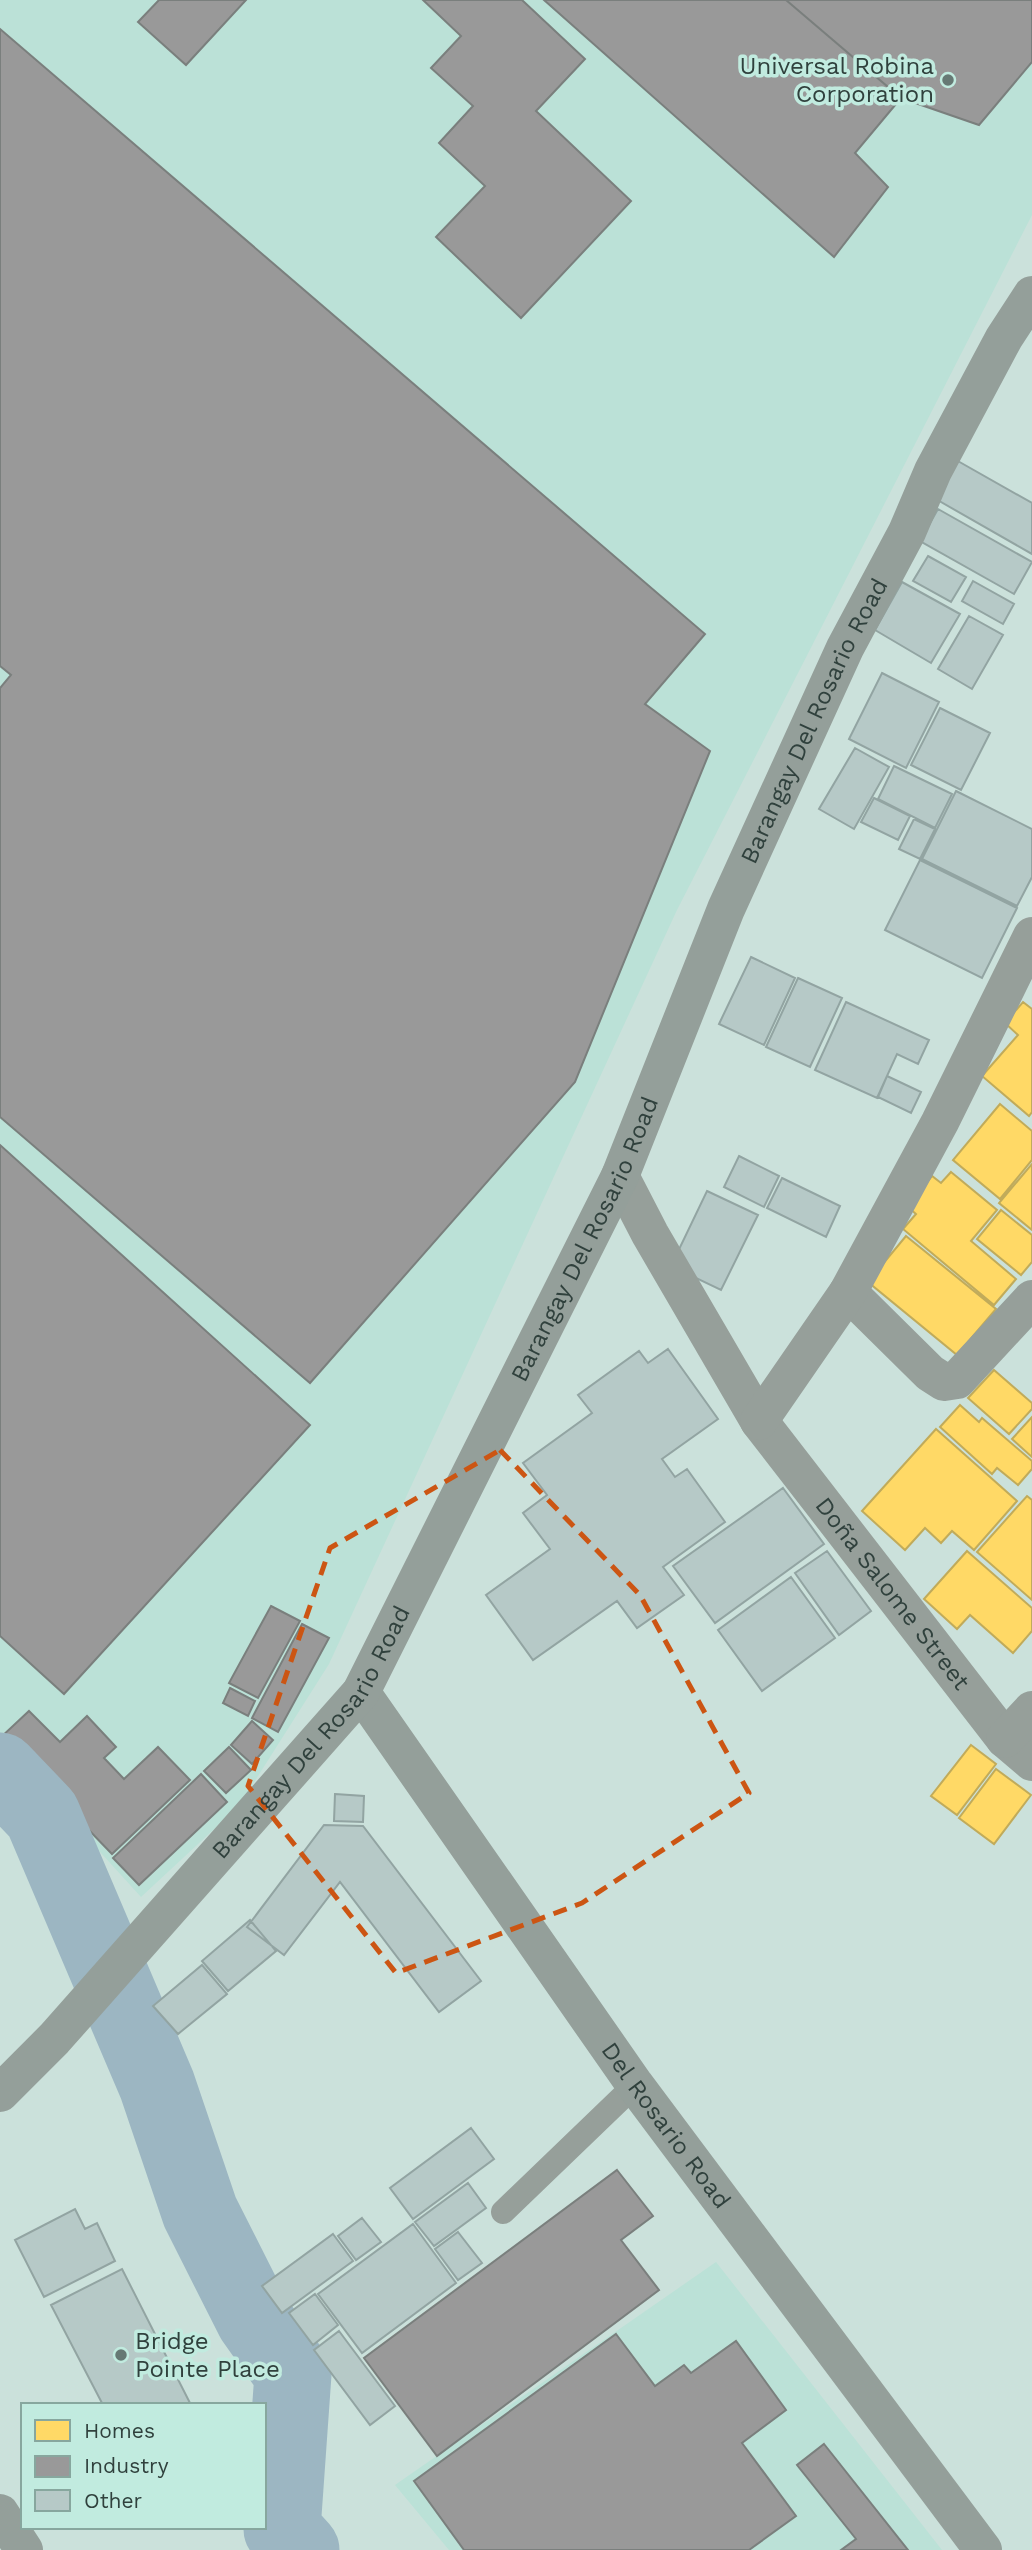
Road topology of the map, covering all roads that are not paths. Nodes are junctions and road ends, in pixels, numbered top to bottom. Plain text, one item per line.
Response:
1 (1032, 295) edge
2 (1032, 936) edge
3 (620, 1176) junction
4 (848, 1292) junction
5 (1032, 1299) edge
6 (759, 1421) junction
7 (361, 1692) junction
8 (1032, 1710) edge
9 (1019, 1750) edge
10 (635, 2085) junction
11 (0, 2093) edge
12 (503, 2212) dead end
13 (0, 2513) edge
14 (24, 2550) edge
15 (983, 2550) edge

1 - 3 main road, Barangay Del Rosario Road
2 - 4 street
3 - 6 street, Doña Salome Street
3 - 7 main road, Barangay Del Rosario Road
4 - 5 street
4 - 6 street
6 - 9 street, Doña Salome Street
7 - 10 main road, Del Rosario Road
7 - 11 main road, Barangay Del Rosario Road
8 - 9 street
10 - 12 lane
10 - 15 main road, Del Rosario Road
13 - 14 main road

